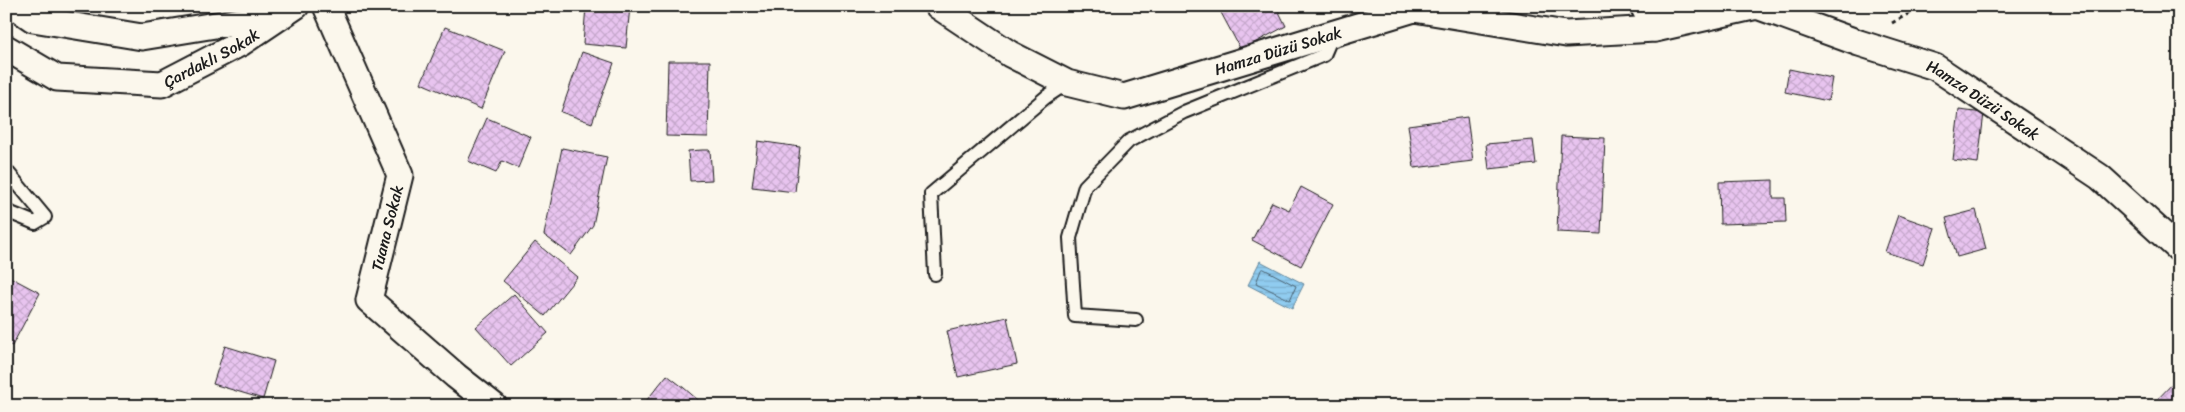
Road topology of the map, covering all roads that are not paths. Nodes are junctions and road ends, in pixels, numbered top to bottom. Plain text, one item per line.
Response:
1 (14, 6) edge
2 (282, 6) edge
3 (296, 6) edge
4 (326, 6) edge
5 (938, 6) edge
6 (1643, 6) edge
7 (1670, 6) edge
8 (1655, 29) junction
9 (1333, 34) junction
10 (6, 48) edge
11 (1067, 83) junction
12 (6, 170) edge
13 (6, 211) edge
14 (2179, 249) edge
15 (935, 274) dead end
16 (1136, 320) dead end
17 (494, 406) edge

1 - 2 street
3 - 10 street, Çardaklı Sokak
4 - 17 street, Tuana Sokak
5 - 11 street, Hamza Düzü Sokak
6 - 8 street
7 - 8 street
8 - 9 street, Hamza Düzü Sokak
8 - 14 street, Hamza Düzü Sokak
9 - 11 street, Hamza Düzü Sokak
9 - 16 lane
11 - 15 lane
12 - 13 lane

